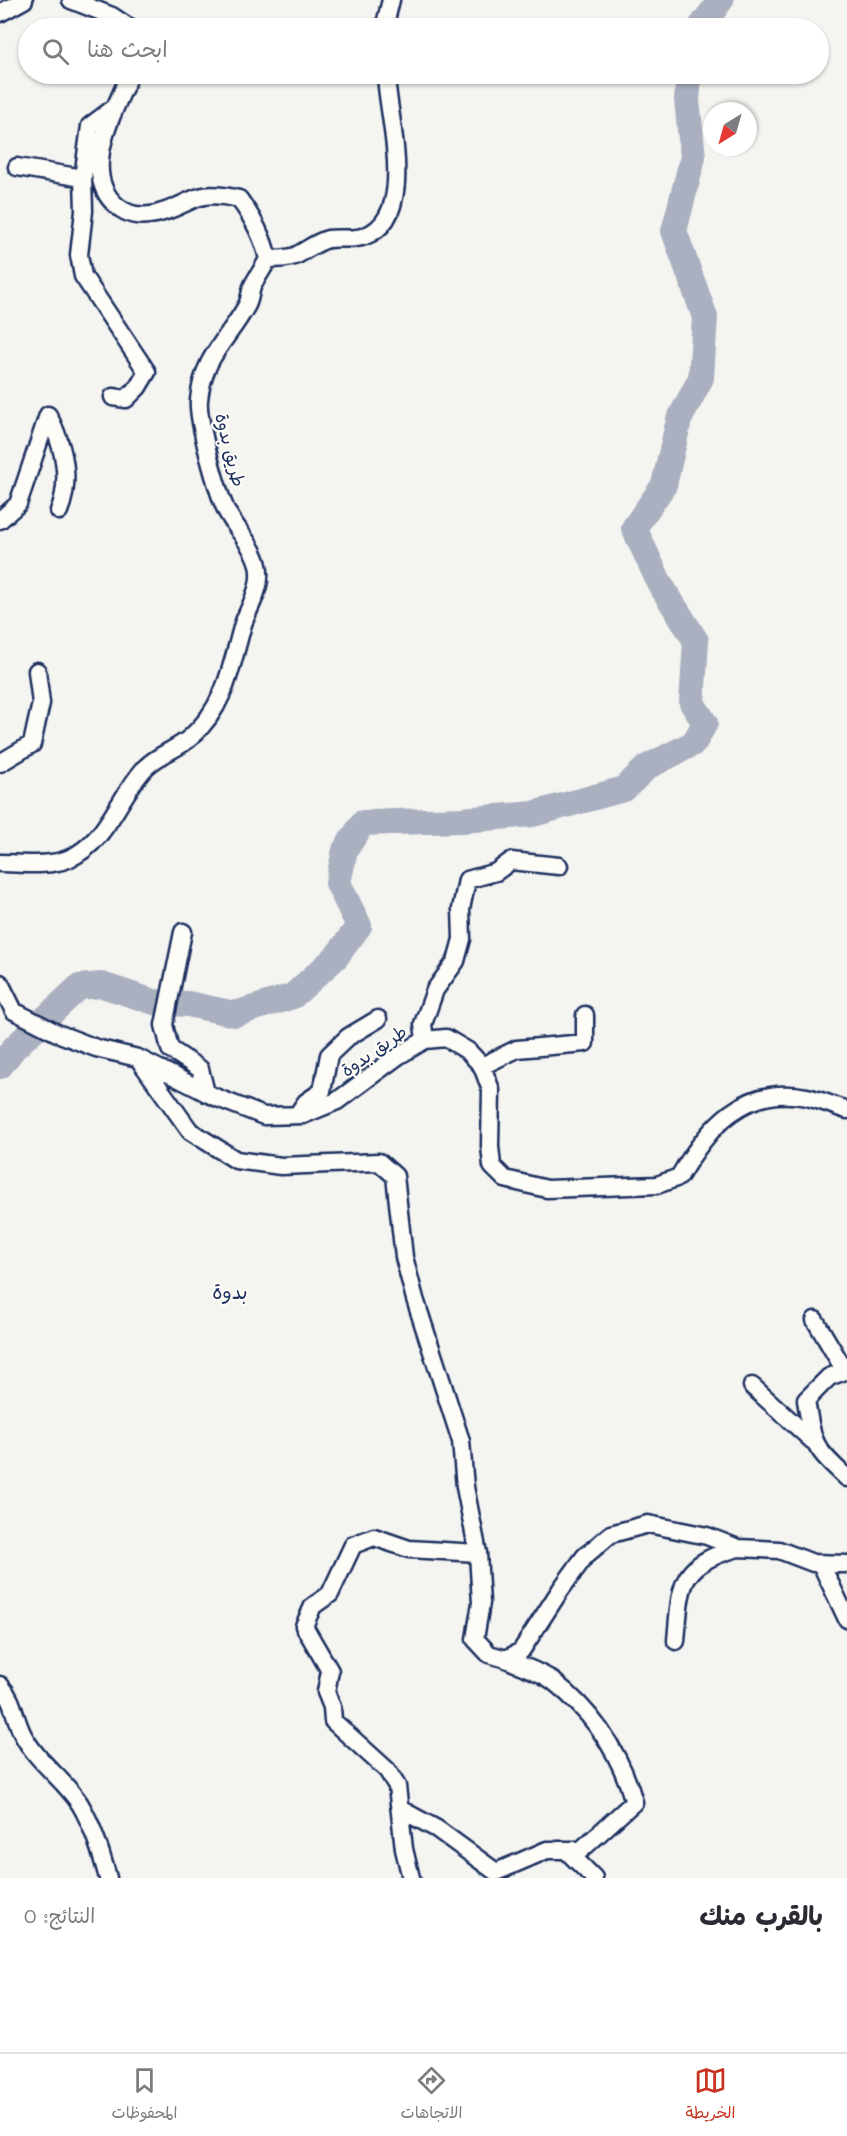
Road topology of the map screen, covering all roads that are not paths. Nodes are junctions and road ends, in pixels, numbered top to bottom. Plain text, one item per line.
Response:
1 (24, 0) edge
2 (71, 0) edge
3 (391, 0) edge
4 (0, 13) edge
5 (115, 18) edge
6 (386, 18) edge
7 (125, 84) edge
8 (386, 84) edge
9 (115, 107) junction
10 (17, 167) dead end
11 (83, 178) junction
12 (267, 260) junction
13 (113, 397) dead end
14 (59, 511) dead end
15 (0, 520) edge
16 (37, 671) dead end
17 (0, 763) edge
18 (0, 863) edge
19 (559, 866) dead end
20 (183, 932) dead end
21 (0, 983) edge
22 (585, 1015) dead end
23 (378, 1019) dead end
24 (425, 1040) junction
25 (138, 1058) junction
26 (482, 1066) junction
27 (207, 1093) junction
28 (847, 1110) edge
29 (297, 1115) junction
30 (815, 1320) dead end
31 (752, 1386) dead end
32 (813, 1441) junction
33 (847, 1478) edge
34 (738, 1548) junction
35 (478, 1553) junction
36 (821, 1564) junction
37 (847, 1564) edge
38 (847, 1619) edge
39 (676, 1641) dead end
40 (506, 1659) junction
41 (0, 1685) edge
42 (400, 1809) junction
43 (566, 1850) junction
44 (108, 1878) edge
45 (411, 1878) edge
46 (594, 1878) edge

1 - 4 street
2 - 5 street
3 - 6 street
7 - 9 street
8 - 12 street
9 - 11 street
9 - 12 street
10 - 11 street
11 - 13 street
12 - 18 street, طريق بدوة
14 - 15 street
16 - 17 street
19 - 24 street
20 - 27 street
21 - 25 street, طريق بدوة
22 - 26 street
23 - 29 street
24 - 26 street, طريق بدوة
24 - 29 street, طريق بدوة
25 - 27 street, طريق بدوة
25 - 35 street
26 - 28 street
27 - 29 street, طريق بدوة
30 - 32 street
31 - 32 street
32 - 33 street
34 - 36 street
34 - 39 street
34 - 40 street
35 - 40 street
35 - 42 street
36 - 37 street
36 - 38 street
40 - 43 street
41 - 44 street
42 - 43 street
42 - 45 street
43 - 46 street

